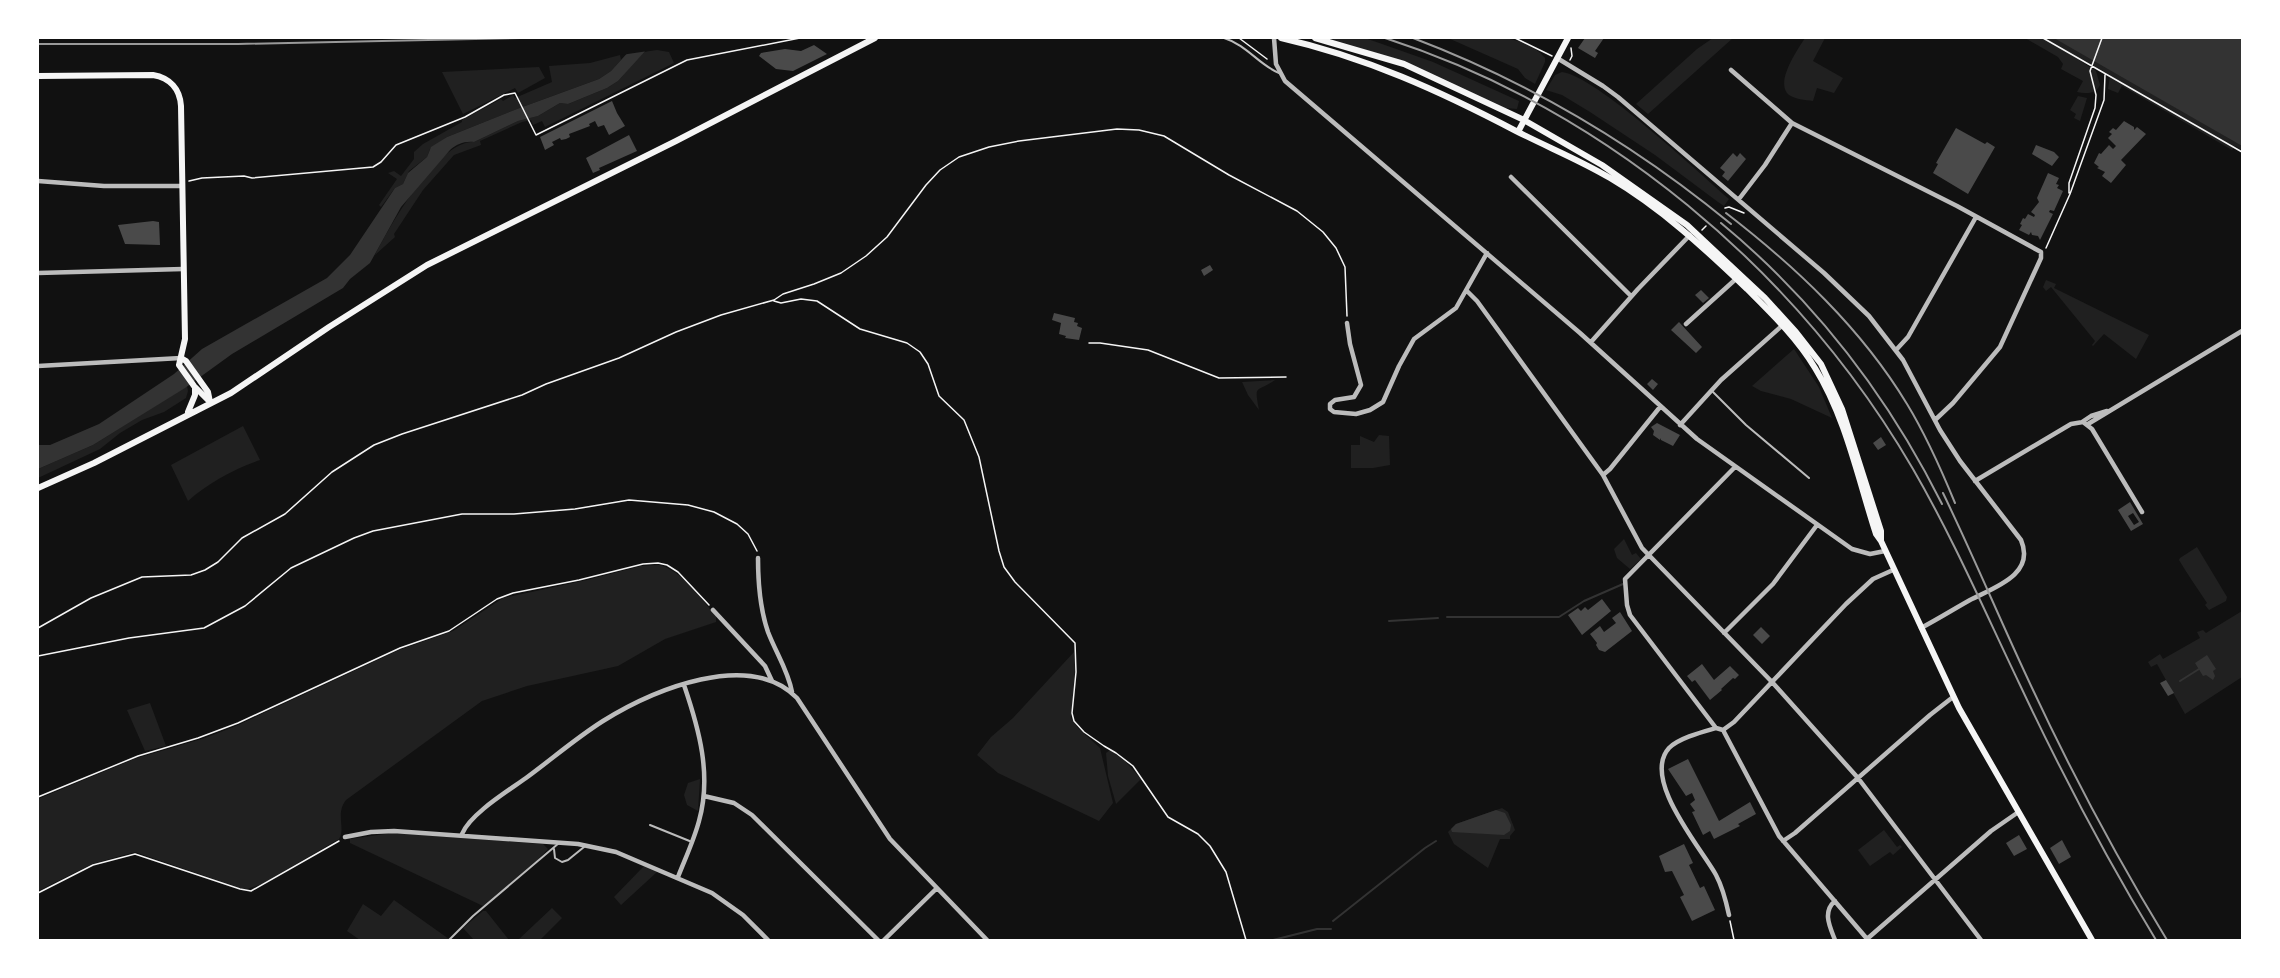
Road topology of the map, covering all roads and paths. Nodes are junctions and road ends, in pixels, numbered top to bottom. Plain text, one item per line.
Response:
1 (800, 38) edge
2 (875, 38) edge
3 (1224, 38) edge
4 (1239, 38) edge
5 (1274, 38) edge
6 (1281, 38) edge
7 (1315, 38) edge
8 (1515, 38) edge
9 (2043, 38) edge
10 (2102, 38) edge
11 (1570, 40) edge
12 (1557, 58) junction
13 (1267, 59) dead end
14 (1568, 64) junction
15 (1731, 70) dead end
16 (1279, 74) junction
17 (2105, 74) junction
18 (38, 76) edge
19 (1524, 120) junction
20 (1792, 123) junction
21 (1518, 132) junction
22 (2242, 152) edge
23 (1511, 177) dead end
24 (38, 181) edge
25 (182, 184) junction
26 (2070, 194) junction
27 (1739, 199) junction
28 (1749, 207) junction
29 (1725, 208) dead end
30 (1976, 217) junction
31 (1690, 235) junction
32 (1487, 253) junction
33 (2042, 254) junction
34 (183, 269) junction
35 (38, 273) edge
36 (1738, 277) junction
37 (1467, 291) junction
38 (1631, 296) junction
39 (774, 300) junction
40 (1347, 323) joint
41 (1686, 324) dead end
42 (1785, 324) junction
43 (2242, 331) edge
44 (1591, 342) junction
45 (1089, 344) dead end
46 (1896, 350) junction
47 (182, 362) junction
48 (38, 366) edge
49 (1286, 377) dead end
50 (194, 386) junction
51 (1711, 390) junction
52 (210, 402) junction
53 (1660, 407) junction
54 (2107, 411) junction
55 (186, 415) junction
56 (1935, 420) junction
57 (2081, 422) junction
58 (2088, 424) junction
59 (1680, 425) junction
60 (1735, 467) junction
61 (1603, 475) junction
62 (1809, 478) dead end
63 (1975, 482) junction
64 (38, 488) edge
65 (2142, 512) dead end
66 (1817, 525) junction
67 (1885, 551) junction
68 (1648, 554) junction
69 (758, 558) joint
70 (1893, 570) junction
71 (713, 610) joint
72 (38, 628) edge
73 (1921, 628) junction
74 (1724, 633) junction
75 (38, 656) edge
76 (772, 681) junction
77 (1772, 682) junction
78 (684, 686) junction
79 (792, 692) junction
80 (1953, 697) junction
81 (1716, 728) junction
82 (1723, 730) junction
83 (1858, 778) junction
84 (704, 796) junction
85 (38, 797) edge
86 (2017, 813) junction
87 (650, 825) dead end
88 (462, 834) junction
89 (345, 837) joint
90 (1783, 841) junction
91 (560, 842) junction
92 (692, 842) junction
93 (588, 845) junction
94 (554, 849) junction
95 (678, 877) junction
96 (1935, 879) junction
97 (936, 888) junction
98 (38, 893) edge
99 (1834, 902) junction
100 (1729, 915) joint
101 (449, 940) edge
102 (768, 940) edge
103 (878, 940) edge
104 (884, 940) edge
105 (987, 940) edge
106 (1246, 940) edge
107 (1734, 940) edge
108 (1835, 940) edge
109 (1868, 940) edge
110 (1981, 940) edge
111 (2092, 940) edge

1 - 25 path
2 - 52 main road
3 - 16 lane
4 - 13 path
5 - 16 street
6 - 21 main road
7 - 19 main road
8 - 12 path
9 - 17 path
10 - 26 path
11 - 12 main road
11 - 14 path
12 - 14 street
12 - 19 main road
14 - 27 street
15 - 20 street
16 - 32 street
17 - 22 path
17 - 26 path
18 - 25 main road
19 - 21 main road
19 - 36 main road
20 - 27 street
20 - 30 street
21 - 31 main road
23 - 38 street
24 - 25 street
25 - 34 main road
26 - 33 path
27 - 28 street
28 - 29 path
28 - 46 street
30 - 33 street
30 - 46 street
31 - 36 main road
31 - 38 street
32 - 37 street
32 - 44 street
33 - 56 street
34 - 35 street
34 - 47 main road
36 - 41 street
36 - 42 main road
37 - 40 street
37 - 61 street
38 - 44 street
39 - 40 path
39 - 72 path
39 - 106 path
42 - 51 street
42 - 67 main road
43 - 54 street
44 - 53 street
45 - 49 path
46 - 56 street
47 - 48 street
47 - 50 main road
47 - 52 main road
50 - 52 main road
50 - 55 main road
51 - 59 street
51 - 62 lane
52 - 55 main road
53 - 59 street
53 - 61 street
54 - 57 street
54 - 58 street
55 - 64 main road
56 - 63 street
57 - 58 street
57 - 63 street
58 - 65 street
59 - 60 street
60 - 66 street
60 - 68 street
61 - 68 street
63 - 73 street
66 - 67 street
66 - 74 street
67 - 70 main road
68 - 74 street
68 - 81 street
69 - 75 path
69 - 79 street
70 - 73 main road
70 - 77 street
71 - 76 street
71 - 85 path
73 - 80 main road
74 - 77 street
76 - 78 street
76 - 79 street
77 - 82 street
77 - 83 street
78 - 84 street
78 - 88 street
79 - 97 street
80 - 83 street
80 - 86 main road
81 - 82 street
81 - 100 street
82 - 90 street
83 - 90 street
83 - 96 street
84 - 92 street
84 - 103 street
86 - 96 street
86 - 111 main road
87 - 92 lane
88 - 89 street
88 - 91 street
89 - 98 path
90 - 99 street
91 - 93 street
91 - 94 lane
92 - 95 street
93 - 94 lane
93 - 95 street
94 - 101 lane
95 - 102 street
96 - 109 street
96 - 110 street
97 - 104 street
97 - 105 street
99 - 108 street
99 - 109 street
100 - 107 path

